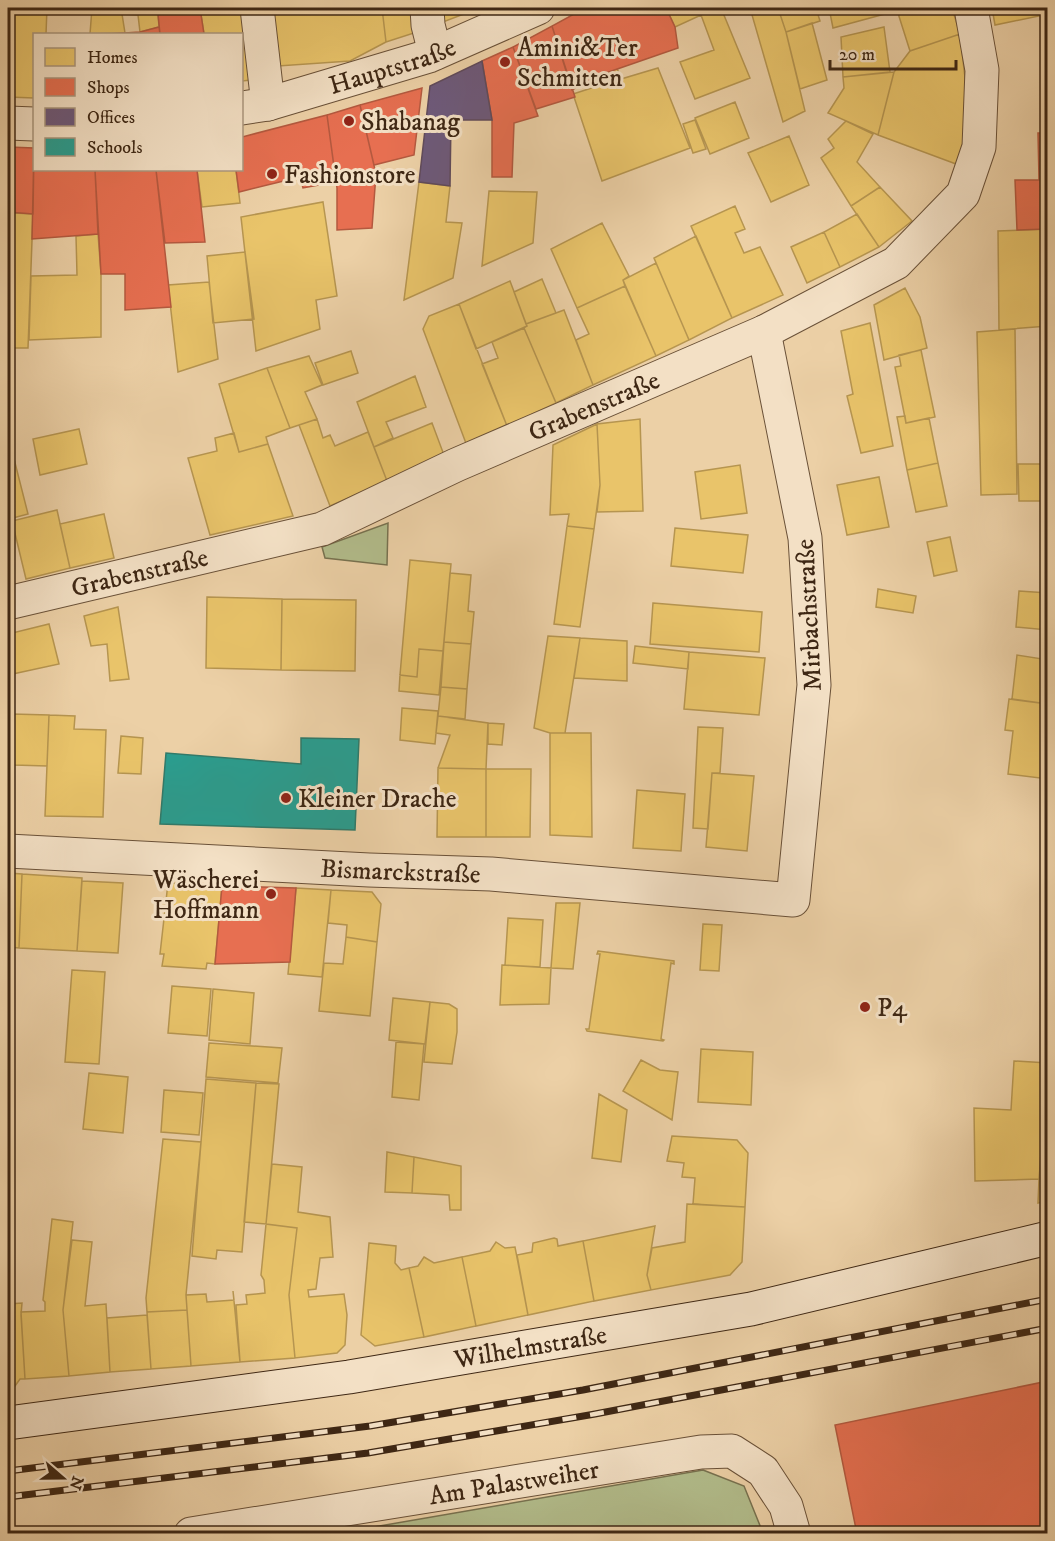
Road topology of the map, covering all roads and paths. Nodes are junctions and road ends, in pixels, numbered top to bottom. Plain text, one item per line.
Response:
1 (257, 8) edge
2 (427, 8) edge
3 (538, 8) edge
4 (971, 8) edge
5 (435, 53) junction
6 (255, 106) edge
7 (8, 123) edge
8 (33, 124) edge
9 (764, 332) junction
10 (8, 603) edge
11 (8, 851) edge
12 (793, 900) joint
13 (1047, 1238) edge
14 (8, 1423) edge
15 (191, 1533) edge
16 (794, 1533) edge

1 - 6 street
2 - 5 street
3 - 5 street, Hauptstraße
4 - 9 street, Grabenstraße
5 - 6 street, Hauptstraße
7 - 8 street
9 - 10 street, Grabenstraße
9 - 12 street, Mirbachstraße
11 - 12 street, Bismarckstraße
13 - 14 street, Wilhelmstraße
15 - 16 street, Am Palastweiher

